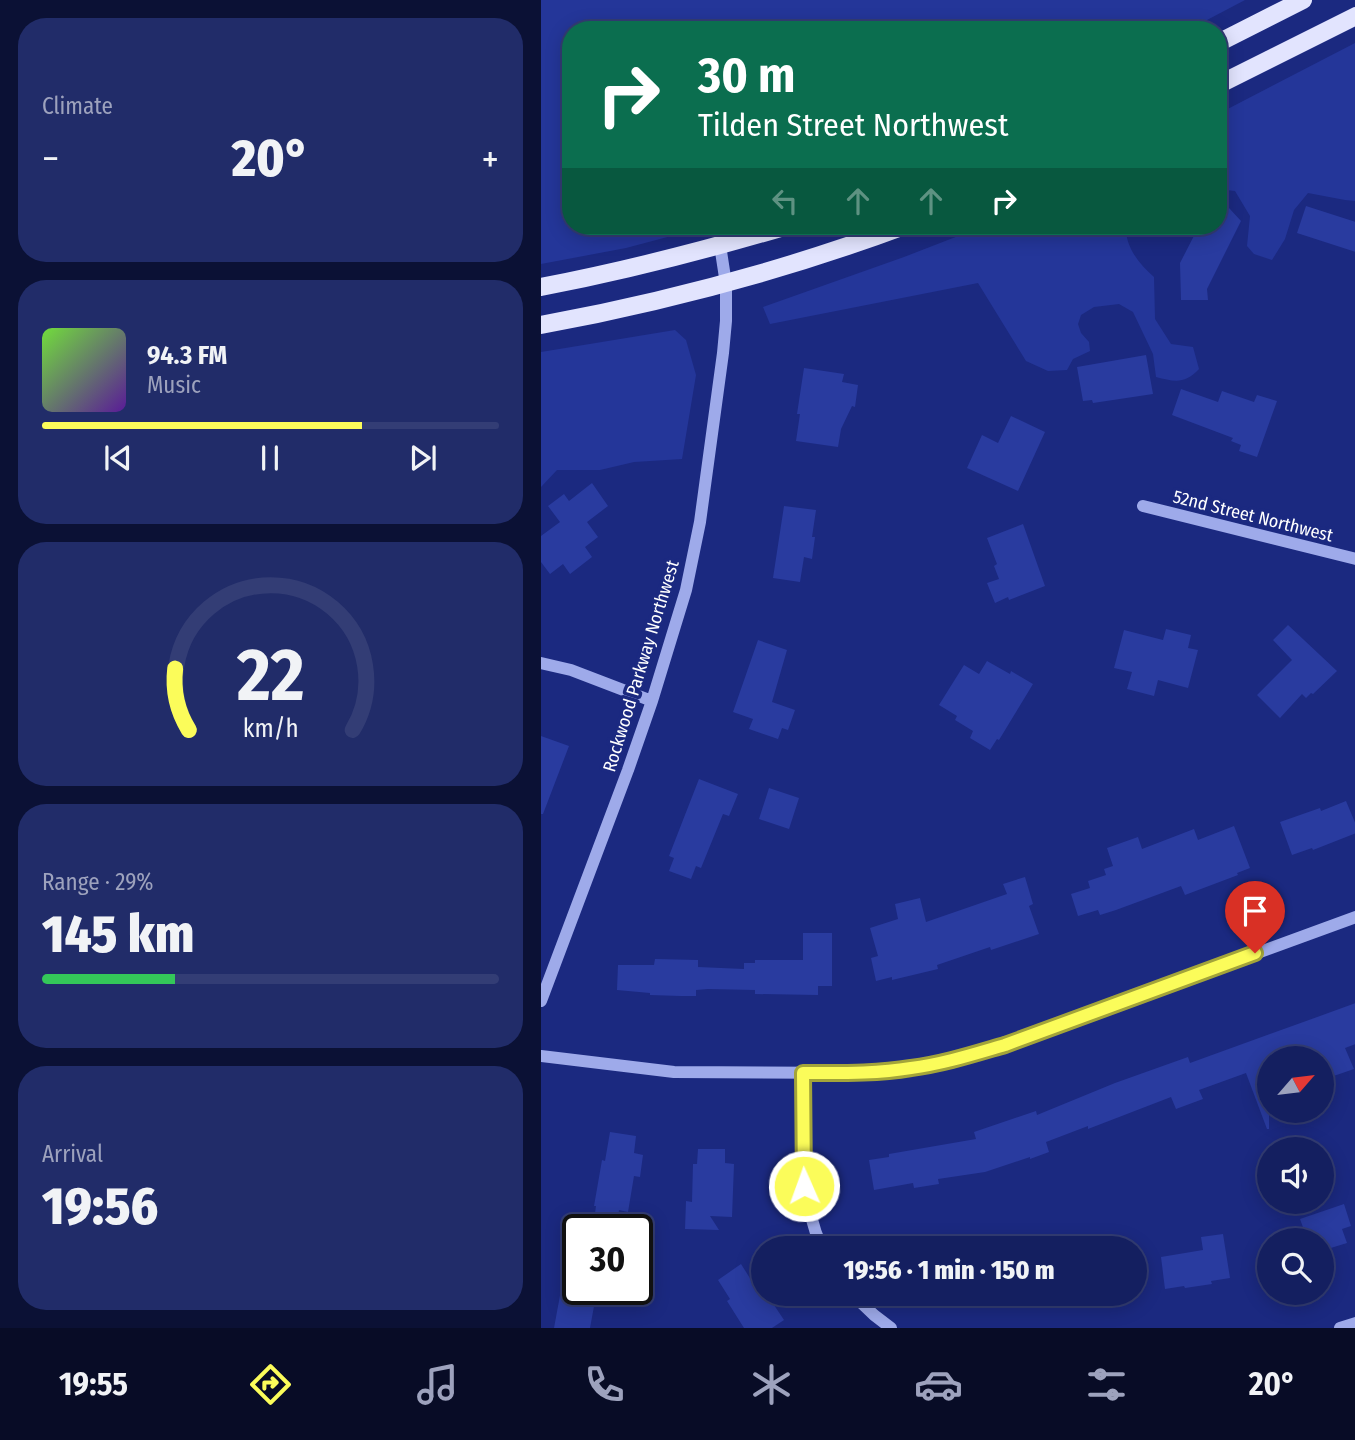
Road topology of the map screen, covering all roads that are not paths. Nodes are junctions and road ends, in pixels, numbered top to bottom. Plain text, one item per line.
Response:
1 (1303, 0) edge
2 (1355, 16) edge
3 (1227, 38) edge
4 (1227, 80) edge
5 (755, 235) edge
6 (877, 235) edge
7 (720, 245) junction
8 (726, 284) junction
9 (541, 287) edge
10 (541, 325) edge
11 (1143, 506) dead end
12 (1355, 559) edge
13 (541, 663) edge
14 (652, 701) junction
15 (1355, 916) edge
16 (541, 1001) edge
17 (541, 1056) edge
18 (803, 1073) junction
19 (818, 1236) edge
20 (865, 1306) edge
21 (1355, 1323) edge
22 (891, 1328) edge
23 (1340, 1328) edge

1 - 3 main road
2 - 4 main road
5 - 7 main road
6 - 8 main road
7 - 8 street, Rockwood Parkway Northwest
7 - 9 main road
8 - 10 main road
8 - 14 street, Rockwood Parkway Northwest
11 - 12 street, 52nd Street Northwest
13 - 14 street
14 - 16 street, Rockwood Parkway Northwest
15 - 18 street
17 - 18 street
18 - 19 street
20 - 22 street
21 - 23 street

